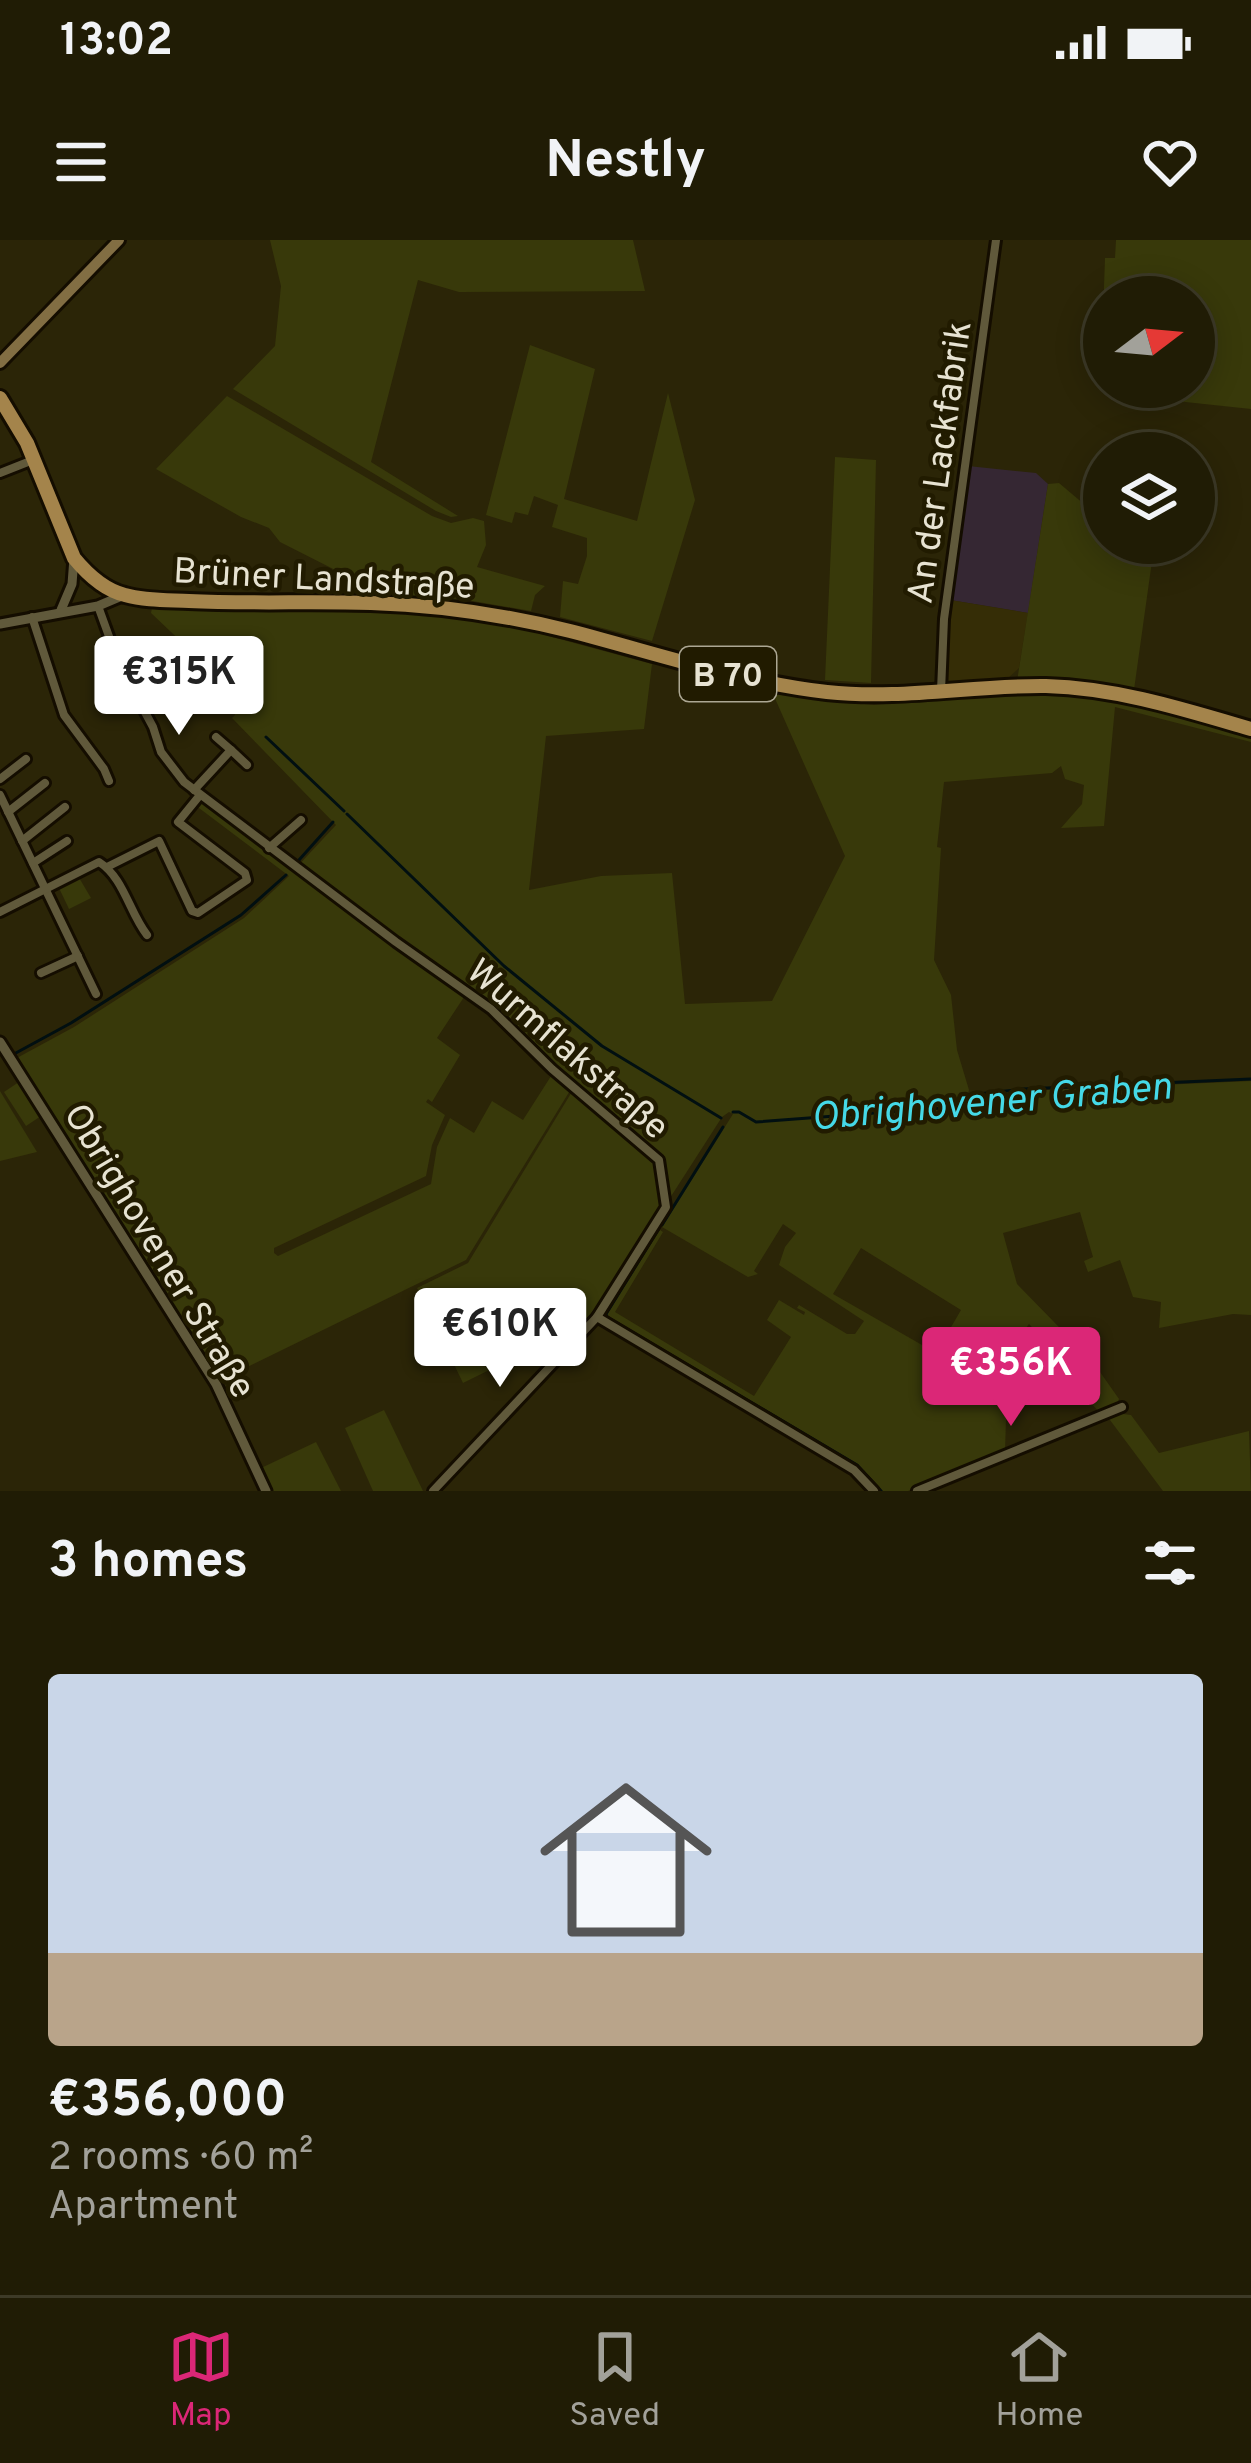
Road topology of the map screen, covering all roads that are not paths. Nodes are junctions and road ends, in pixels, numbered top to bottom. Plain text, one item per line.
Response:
1 (119, 240) edge
2 (996, 240) edge
3 (0, 363) edge
4 (0, 398) edge
5 (34, 459) junction
6 (4, 471) edge
7 (74, 558) junction
8 (117, 592) junction
9 (98, 606) junction
10 (61, 611) junction
11 (32, 617) junction
12 (0, 625) edge
13 (942, 693) junction
14 (137, 697) junction
15 (181, 705) dead end
16 (1251, 729) edge
17 (216, 737) dead end
18 (231, 750) junction
19 (26, 759) dead end
20 (247, 765) dead end
21 (0, 779) edge
22 (109, 781) dead end
23 (45, 784) dead end
24 (197, 793) junction
25 (0, 795) edge
26 (65, 807) dead end
27 (6, 816) edge
28 (301, 820) dead end
29 (22, 841) junction
30 (67, 841) dead end
31 (269, 848) junction
32 (33, 863) junction
33 (107, 866) junction
34 (45, 889) junction
35 (0, 912) edge
36 (147, 935) dead end
37 (78, 956) junction
38 (41, 974) dead end
39 (96, 994) dead end
40 (0, 1042) edge
41 (597, 1318) junction
42 (1122, 1407) dead end
43 (266, 1491) edge
44 (433, 1491) edge
45 (874, 1491) edge
46 (916, 1491) edge

1 - 3 main road
2 - 13 street, An der Lackfabrik
4 - 5 main road
5 - 6 street
5 - 7 main road
7 - 8 main road
7 - 10 street
8 - 9 street
8 - 13 main road, Brüner Landstraße / B 70
9 - 10 street
9 - 14 street, Wurmflakstraße
10 - 11 street
11 - 12 street
11 - 22 street
13 - 16 main road, Brüner Landstraße / B 70
14 - 15 street
14 - 24 street, Wurmflakstraße
17 - 18 street
18 - 20 street
18 - 24 street
19 - 21 street
23 - 27 street
24 - 31 street, Wurmflakstraße
24 - 33 street
25 - 27 street
26 - 29 street
27 - 29 street
28 - 31 street
29 - 32 street
30 - 32 street
31 - 41 street, Wurmflakstraße
32 - 34 street
33 - 34 street
33 - 36 street
34 - 35 street
34 - 37 street
37 - 38 street
37 - 39 street
40 - 43 street, Obrighovener Straße
41 - 44 street, Wurmflakstraße
41 - 45 street
42 - 46 street

